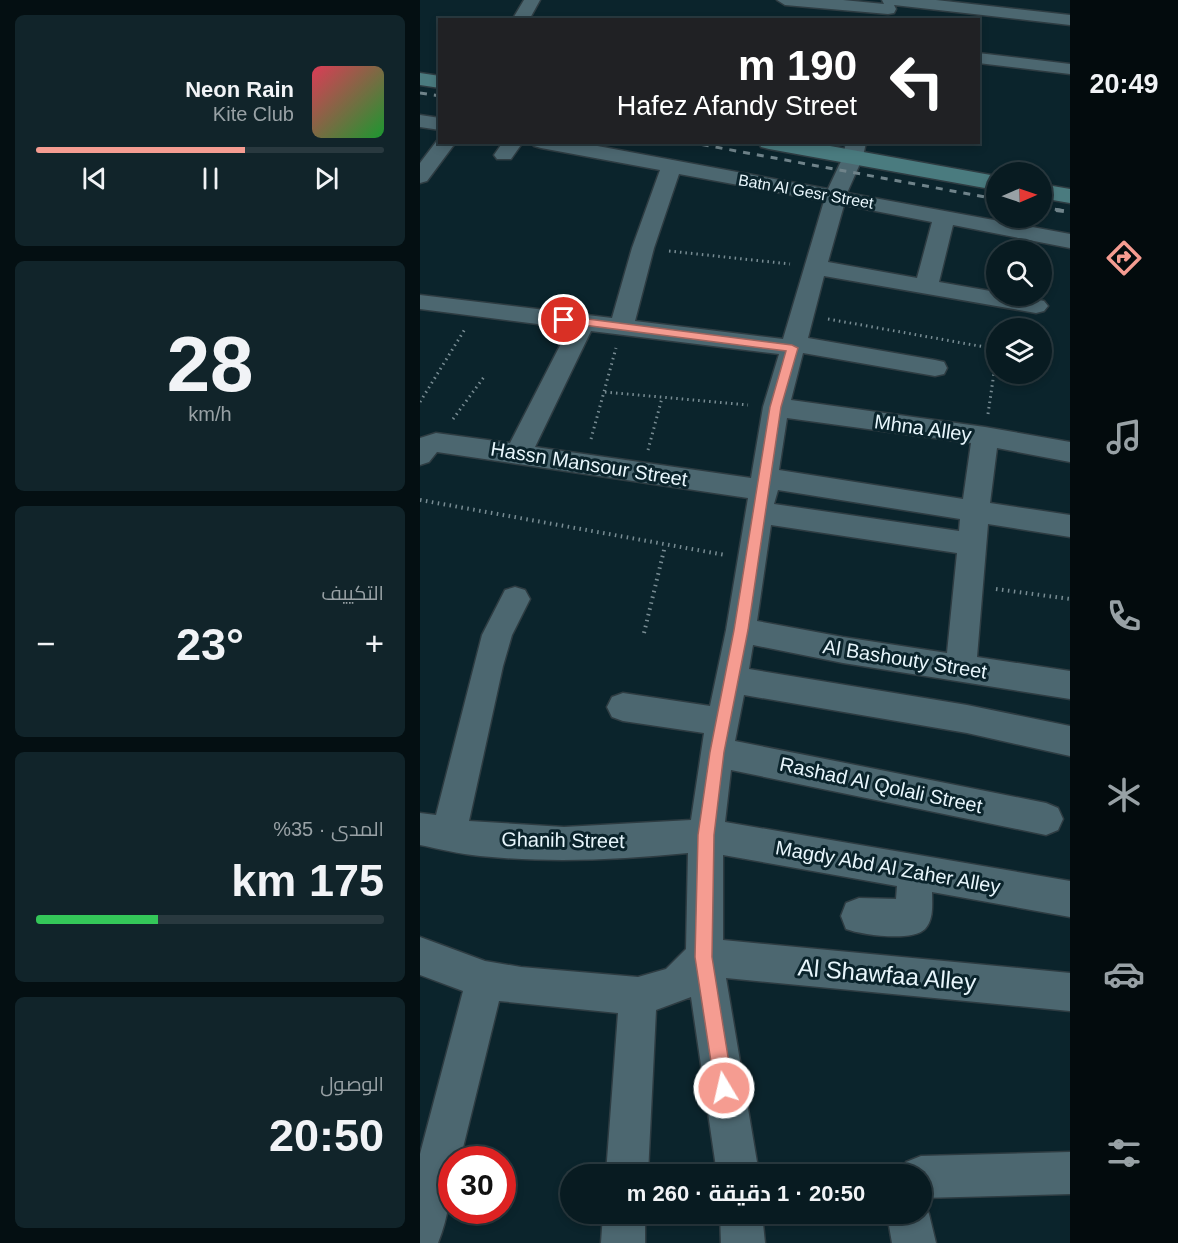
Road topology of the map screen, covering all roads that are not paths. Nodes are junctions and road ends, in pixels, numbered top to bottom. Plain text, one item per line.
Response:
1 (532, 0) edge
2 (785, 0) edge
3 (888, 7) edge
4 (521, 18) edge
5 (1070, 20) edge
6 (980, 58) edge
7 (1070, 69) edge
8 (420, 79) edge
9 (438, 82) edge
10 (420, 121) edge
11 (438, 124) edge
12 (444, 144) edge
13 (551, 144) edge
14 (793, 144) edge
15 (831, 144) edge
16 (854, 149) edge
17 (671, 167) junction
18 (423, 169) edge
19 (986, 172) edge
20 (986, 181) edge
21 (1052, 184) edge
22 (1070, 188) edge
23 (1052, 193) edge
24 (836, 195) junction
25 (1070, 196) edge
26 (944, 216) junction
27 (1070, 241) edge
28 (814, 267) junction
29 (926, 287) junction
30 (986, 297) edge
31 (420, 302) edge
32 (584, 322) junction
33 (621, 327) junction
34 (793, 346) junction
35 (935, 368) dead end
36 (776, 407) junction
37 (986, 436) junction
38 (428, 448) edge
39 (1070, 452) edge
40 (518, 454) junction
41 (763, 494) junction
42 (975, 512) junction
43 (1070, 526) edge
44 (971, 544) junction
45 (515, 599) dead end
46 (741, 630) junction
47 (961, 668) junction
48 (730, 679) junction
49 (1070, 685) edge
50 (623, 707) dead end
51 (720, 737) junction
52 (1070, 741) edge
53 (1046, 819) dead end
54 (434, 832) edge
55 (706, 835) junction
56 (915, 871) junction
57 (1070, 899) edge
58 (859, 916) dead end
59 (420, 957) edge
60 (704, 957) junction
61 (485, 980) junction
62 (1070, 992) edge
63 (638, 996) junction
64 (628, 1164) edge
65 (736, 1164) edge
66 (1070, 1173) edge
67 (932, 1177) edge
68 (422, 1220) edge
69 (623, 1224) edge
70 (742, 1224) edge
71 (910, 1224) edge
72 (622, 1243) edge
73 (743, 1243) edge
74 (914, 1243) edge

1 - 4 street
2 - 3 street
3 - 5 street
6 - 7 street
8 - 9 main road
10 - 11 street
12 - 18 street
13 - 17 street, Batn Al Gesr Street
14 - 16 main road
15 - 16 main road
16 - 19 main road
16 - 20 main road
16 - 24 street
17 - 24 street, Batn Al Gesr Street
17 - 33 street
21 - 22 main road
23 - 25 main road
24 - 26 street, Batn Al Gesr Street
24 - 28 street
26 - 27 street, Batn Al Gesr Street
26 - 29 street
28 - 29 street
28 - 34 street
29 - 30 street
31 - 32 street
32 - 33 street
32 - 40 street
33 - 34 street
34 - 35 street
34 - 36 street
36 - 37 street, Mhna Alley
36 - 41 street
37 - 39 street, Mhna Alley
37 - 42 street
38 - 40 street, Hassn Mansour Street
40 - 41 street, Hassn Mansour Street
41 - 42 street
41 - 44 street
41 - 46 street
42 - 43 street
42 - 44 street
44 - 47 street
45 - 54 street
46 - 47 street, Al Bashouty Street
46 - 48 street
47 - 49 street, Al Bashouty Street
48 - 51 street
48 - 52 street
50 - 51 street, Rashad Al Qolali Street
51 - 53 street, Rashad Al Qolali Street
51 - 55 street
54 - 55 street, Ghanih Street
55 - 56 street, Magdy Abd Al Zaher Alley
55 - 60 street
56 - 57 street, Magdy Abd Al Zaher Alley
56 - 58 street
59 - 61 street
60 - 62 street, Al Shawfaa Alley
60 - 63 street
60 - 65 street
61 - 63 street
61 - 68 street
63 - 64 street
66 - 67 street
69 - 72 street
70 - 73 street
71 - 74 street

